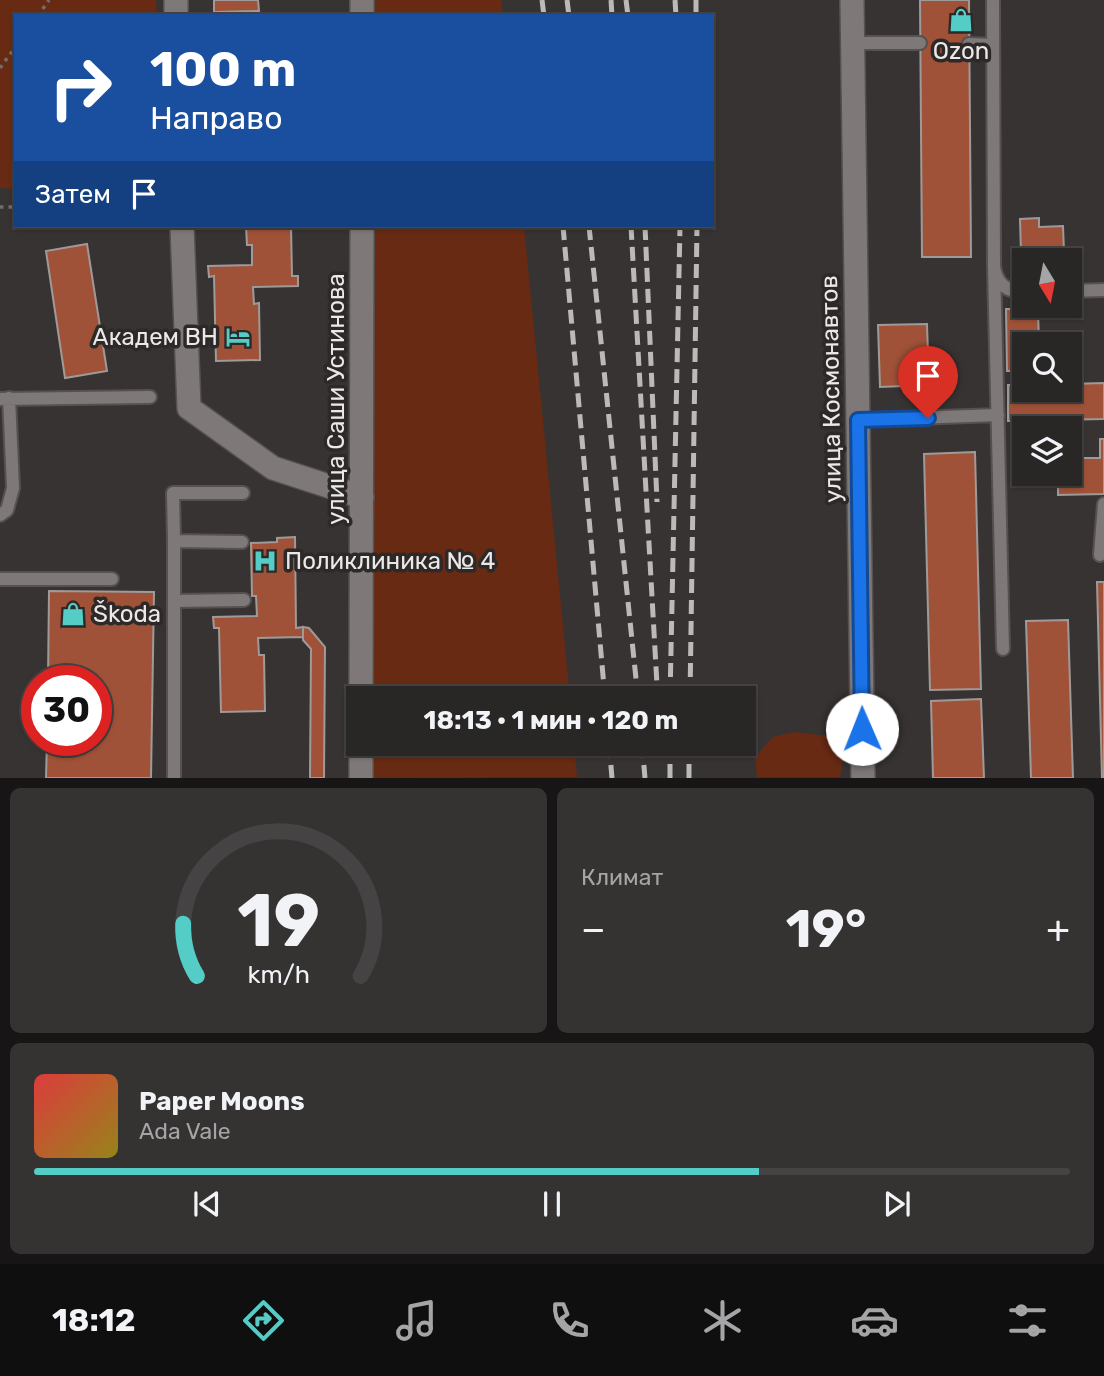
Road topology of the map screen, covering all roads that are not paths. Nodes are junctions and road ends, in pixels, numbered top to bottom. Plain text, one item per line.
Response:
1 (852, 0) edge
2 (993, 0) edge
3 (852, 43) junction
4 (920, 43) dead end
5 (969, 44) dead end
6 (993, 45) junction
7 (182, 228) edge
8 (362, 228) edge
9 (994, 266) junction
10 (1012, 290) edge
11 (1104, 290) edge
12 (1082, 291) edge
13 (150, 397) dead end
14 (4, 398) edge
15 (998, 415) junction
16 (858, 420) junction
17 (243, 493) dead end
18 (362, 498) junction
19 (1104, 504) edge
20 (0, 515) edge
21 (174, 541) junction
22 (242, 542) dead end
23 (1100, 555) dead end
24 (0, 579) edge
25 (112, 579) dead end
26 (244, 600) dead end
27 (174, 601) junction
28 (1003, 649) dead end
29 (361, 686) edge
30 (361, 756) edge
31 (174, 778) edge
32 (361, 778) edge
33 (863, 778) edge

1 - 3 street, улица Космонавтов
2 - 6 lane
3 - 4 lane
3 - 16 street, улица Космонавтов
5 - 6 lane
6 - 9 lane
7 - 18 street
8 - 18 street, улица Саши Устинова
9 - 10 lane
9 - 15 lane
11 - 12 lane
13 - 14 lane
14 - 20 lane
15 - 16 lane
15 - 28 lane
16 - 33 street, улица Космонавтов
17 - 21 lane
18 - 29 street, улица Саши Устинова
19 - 23 lane
21 - 22 lane
21 - 27 lane
24 - 25 lane
26 - 27 lane
27 - 31 lane
30 - 32 street

